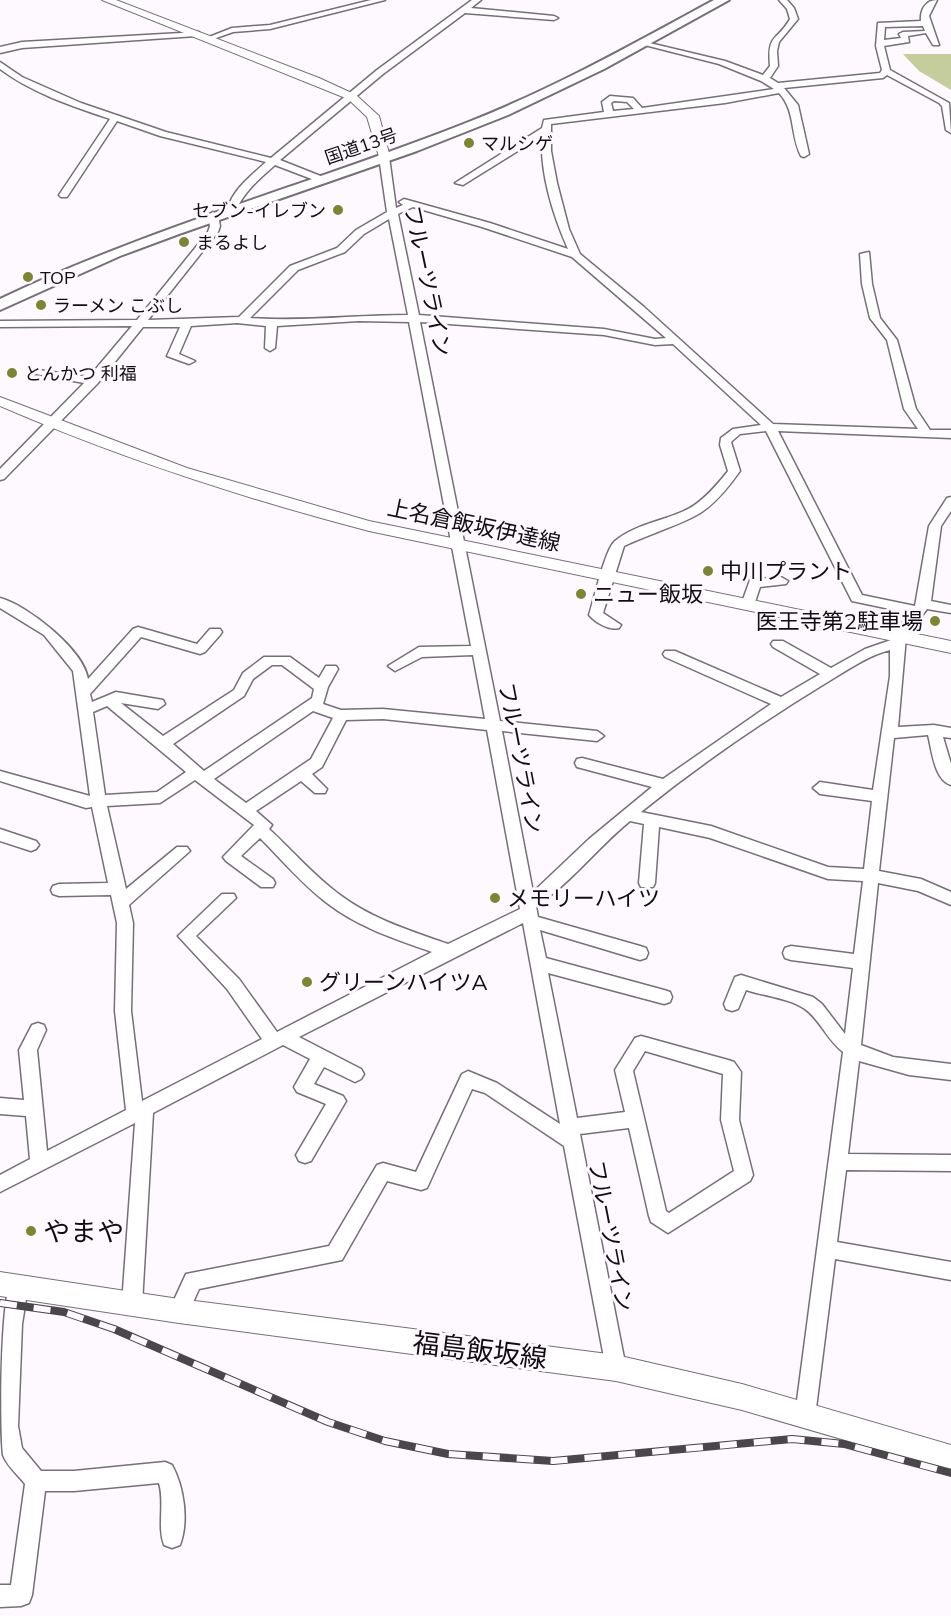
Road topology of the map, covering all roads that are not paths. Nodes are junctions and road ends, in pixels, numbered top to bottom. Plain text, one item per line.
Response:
1 (107, 0) edge
2 (381, 0) edge
3 (477, 0) edge
4 (723, 0) edge
5 (783, 0) edge
6 (934, 2) dead end
7 (464, 10) junction
8 (554, 18) dead end
9 (926, 23) junction
10 (929, 33) junction
11 (196, 34) junction
12 (208, 39) junction
13 (641, 43) junction
14 (880, 43) junction
15 (936, 43) dead end
16 (0, 50) edge
17 (0, 65) edge
18 (886, 71) junction
19 (765, 79) junction
20 (779, 88) junction
21 (352, 97) junction
22 (639, 109) junction
23 (609, 114) junction
24 (115, 118) junction
25 (546, 130) junction
26 (951, 130) edge
27 (804, 154) dead end
28 (384, 157) junction
29 (273, 161) junction
30 (320, 179) junction
31 (460, 183) dead end
32 (64, 195) dead end
33 (390, 198) junction
34 (412, 204) junction
35 (233, 208) junction
36 (392, 213) junction
37 (213, 215) junction
38 (865, 254) dead end
39 (576, 255) junction
40 (0, 305) edge
41 (414, 318) junction
42 (242, 320) junction
43 (187, 323) junction
44 (272, 323) junction
45 (0, 324) edge
46 (141, 324) junction
47 (675, 341) junction
48 (270, 348) dead end
49 (189, 361) dead end
50 (35, 371) dead end
51 (94, 381) junction
52 (0, 401) edge
53 (54, 424) junction
54 (770, 427) junction
55 (926, 432) junction
56 (951, 434) edge
57 (0, 476) edge
58 (950, 505) edge
59 (461, 544) junction
60 (608, 575) junction
61 (781, 581) dead end
62 (748, 605) junction
63 (2, 607) edge
64 (922, 608) junction
65 (951, 609) edge
66 (614, 625) dead end
67 (215, 632) dead end
68 (898, 640) junction
69 (778, 644) dead end
70 (951, 647) edge
71 (480, 650) junction
72 (670, 654) dead end
73 (395, 666) dead end
74 (331, 669) dead end
75 (831, 674) junction
76 (321, 687) junction
77 (107, 699) junction
78 (85, 700) junction
79 (158, 704) dead end
80 (781, 704) junction
81 (312, 706) junction
82 (341, 715) junction
83 (492, 726) junction
84 (934, 730) junction
85 (889, 733) junction
86 (951, 733) edge
87 (597, 736) dead end
88 (163, 743) junction
89 (582, 763) dead end
90 (301, 773) junction
91 (0, 776) edge
92 (199, 776) junction
93 (951, 780) edge
94 (663, 787) junction
95 (820, 788) dead end
96 (320, 789) dead end
97 (880, 797) junction
98 (99, 801) junction
99 (245, 811) junction
100 (628, 815) junction
101 (652, 820) junction
102 (260, 829) junction
103 (0, 836) edge
104 (31, 845) dead end
105 (182, 851) dead end
106 (871, 875) junction
107 (267, 883) dead end
108 (647, 883) dead end
109 (59, 890) dead end
110 (120, 895) junction
111 (228, 898) dead end
112 (951, 899) edge
113 (528, 912) junction
114 (449, 951) junction
115 (640, 953) dead end
116 (791, 953) dead end
117 (862, 962) junction
118 (538, 963) junction
119 (664, 997) dead end
120 (732, 1004) dead end
121 (38, 1030) dead end
122 (278, 1040) junction
123 (852, 1049) junction
124 (321, 1057) junction
125 (951, 1072) edge
126 (355, 1074) dead end
127 (0, 1106) edge
128 (32, 1109) junction
129 (140, 1111) junction
130 (635, 1119) junction
131 (570, 1134) junction
132 (305, 1155) dead end
133 (838, 1161) junction
134 (39, 1163) junction
135 (951, 1163) edge
136 (0, 1184) edge
137 (827, 1249) junction
138 (951, 1270) edge
139 (9, 1286) edge
140 (132, 1304) junction
141 (179, 1311) junction
142 (616, 1368) junction
143 (805, 1416) junction
144 (951, 1458) edge
145 (36, 1481) junction
146 (172, 1537) dead end
147 (0, 1596) edge

1 - 11 main road
2 - 12 street
3 - 7 street
4 - 13 highway, 国道13号
5 - 19 street
6 - 9 street
7 - 8 street
7 - 21 street
9 - 10 street
9 - 14 street
10 - 14 street
10 - 15 street
11 - 12 main road
11 - 16 street
12 - 21 main road
13 - 19 street
13 - 28 highway, 国道13号
14 - 18 street
17 - 24 street
18 - 20 street
18 - 26 street
19 - 20 street
20 - 22 street
20 - 27 street
21 - 28 main road
21 - 29 street
22 - 23 street
22 - 23 street
23 - 25 street
24 - 29 street
24 - 32 street
25 - 31 street
25 - 39 street
28 - 30 highway, 国道13号
28 - 33 street, フルーツライン
29 - 30 street
29 - 35 street
30 - 35 highway, 国道13号
33 - 34 street
33 - 36 street, フルーツライン
34 - 36 street
34 - 39 street
35 - 37 highway, 国道13号
36 - 41 street, フルーツライン
36 - 42 street
37 - 40 highway, 国道13号
37 - 46 street
38 - 55 street
39 - 47 street
41 - 44 street
41 - 47 street
41 - 59 street, フルーツライン
42 - 43 street
42 - 44 street
43 - 46 street
43 - 49 street
44 - 48 street
45 - 46 street
46 - 51 street
47 - 54 street
50 - 51 street
51 - 53 street
52 - 53 main road, 上名倉飯坂伊達線
53 - 57 street
53 - 59 main road, 上名倉飯坂伊達線
54 - 55 street
54 - 60 street
54 - 64 street
55 - 56 street
58 - 64 street
59 - 60 main road, 上名倉飯坂伊達線
59 - 71 street, フルーツライン
60 - 62 main road, 上名倉飯坂伊達線
60 - 66 street
61 - 62 street
62 - 68 main road, 上名倉飯坂伊達線
63 - 78 street
64 - 65 street
64 - 68 street
67 - 78 street
68 - 70 main road, 上名倉飯坂伊達線
68 - 75 street
68 - 85 street
69 - 75 street
71 - 73 street
71 - 83 street, フルーツライン
72 - 80 street
74 - 76 street
75 - 80 street
76 - 81 street
76 - 88 street
77 - 78 street
77 - 79 street
77 - 88 street
78 - 98 street
80 - 94 street
81 - 82 street
81 - 92 street
82 - 83 street
82 - 90 street
83 - 87 street
83 - 113 street, フルーツライン
84 - 85 street
84 - 86 street
84 - 93 street
85 - 97 street
88 - 92 street
89 - 94 street
90 - 96 street
90 - 99 street
91 - 98 street
92 - 98 street
92 - 99 street
94 - 100 street
95 - 97 street
97 - 106 street
98 - 110 street
99 - 102 street
100 - 101 street
100 - 113 street
101 - 106 street
101 - 108 street
102 - 107 street
102 - 114 street
103 - 104 street
105 - 110 street
106 - 112 street
106 - 117 street
109 - 110 street
110 - 129 street
111 - 122 street
113 - 114 street
113 - 115 street
113 - 118 street, フルーツライン
114 - 122 street
116 - 117 street
117 - 123 street
118 - 119 street
118 - 131 street, フルーツライン
120 - 123 street
121 - 128 street
122 - 124 street
122 - 129 street
123 - 125 street
123 - 133 street
124 - 126 street
124 - 132 street
127 - 128 street
128 - 134 street
129 - 134 street
129 - 140 street
130 - 130 street
130 - 131 street
131 - 141 street
131 - 142 street, フルーツライン
133 - 135 street
133 - 137 street
134 - 136 street
137 - 138 street
137 - 143 street
139 - 140 main road, 福島飯坂線
139 - 145 street
140 - 141 main road, 福島飯坂線
141 - 142 main road, 福島飯坂線
142 - 143 main road, 福島飯坂線
143 - 144 main road, 福島飯坂線
145 - 146 street
145 - 147 street

